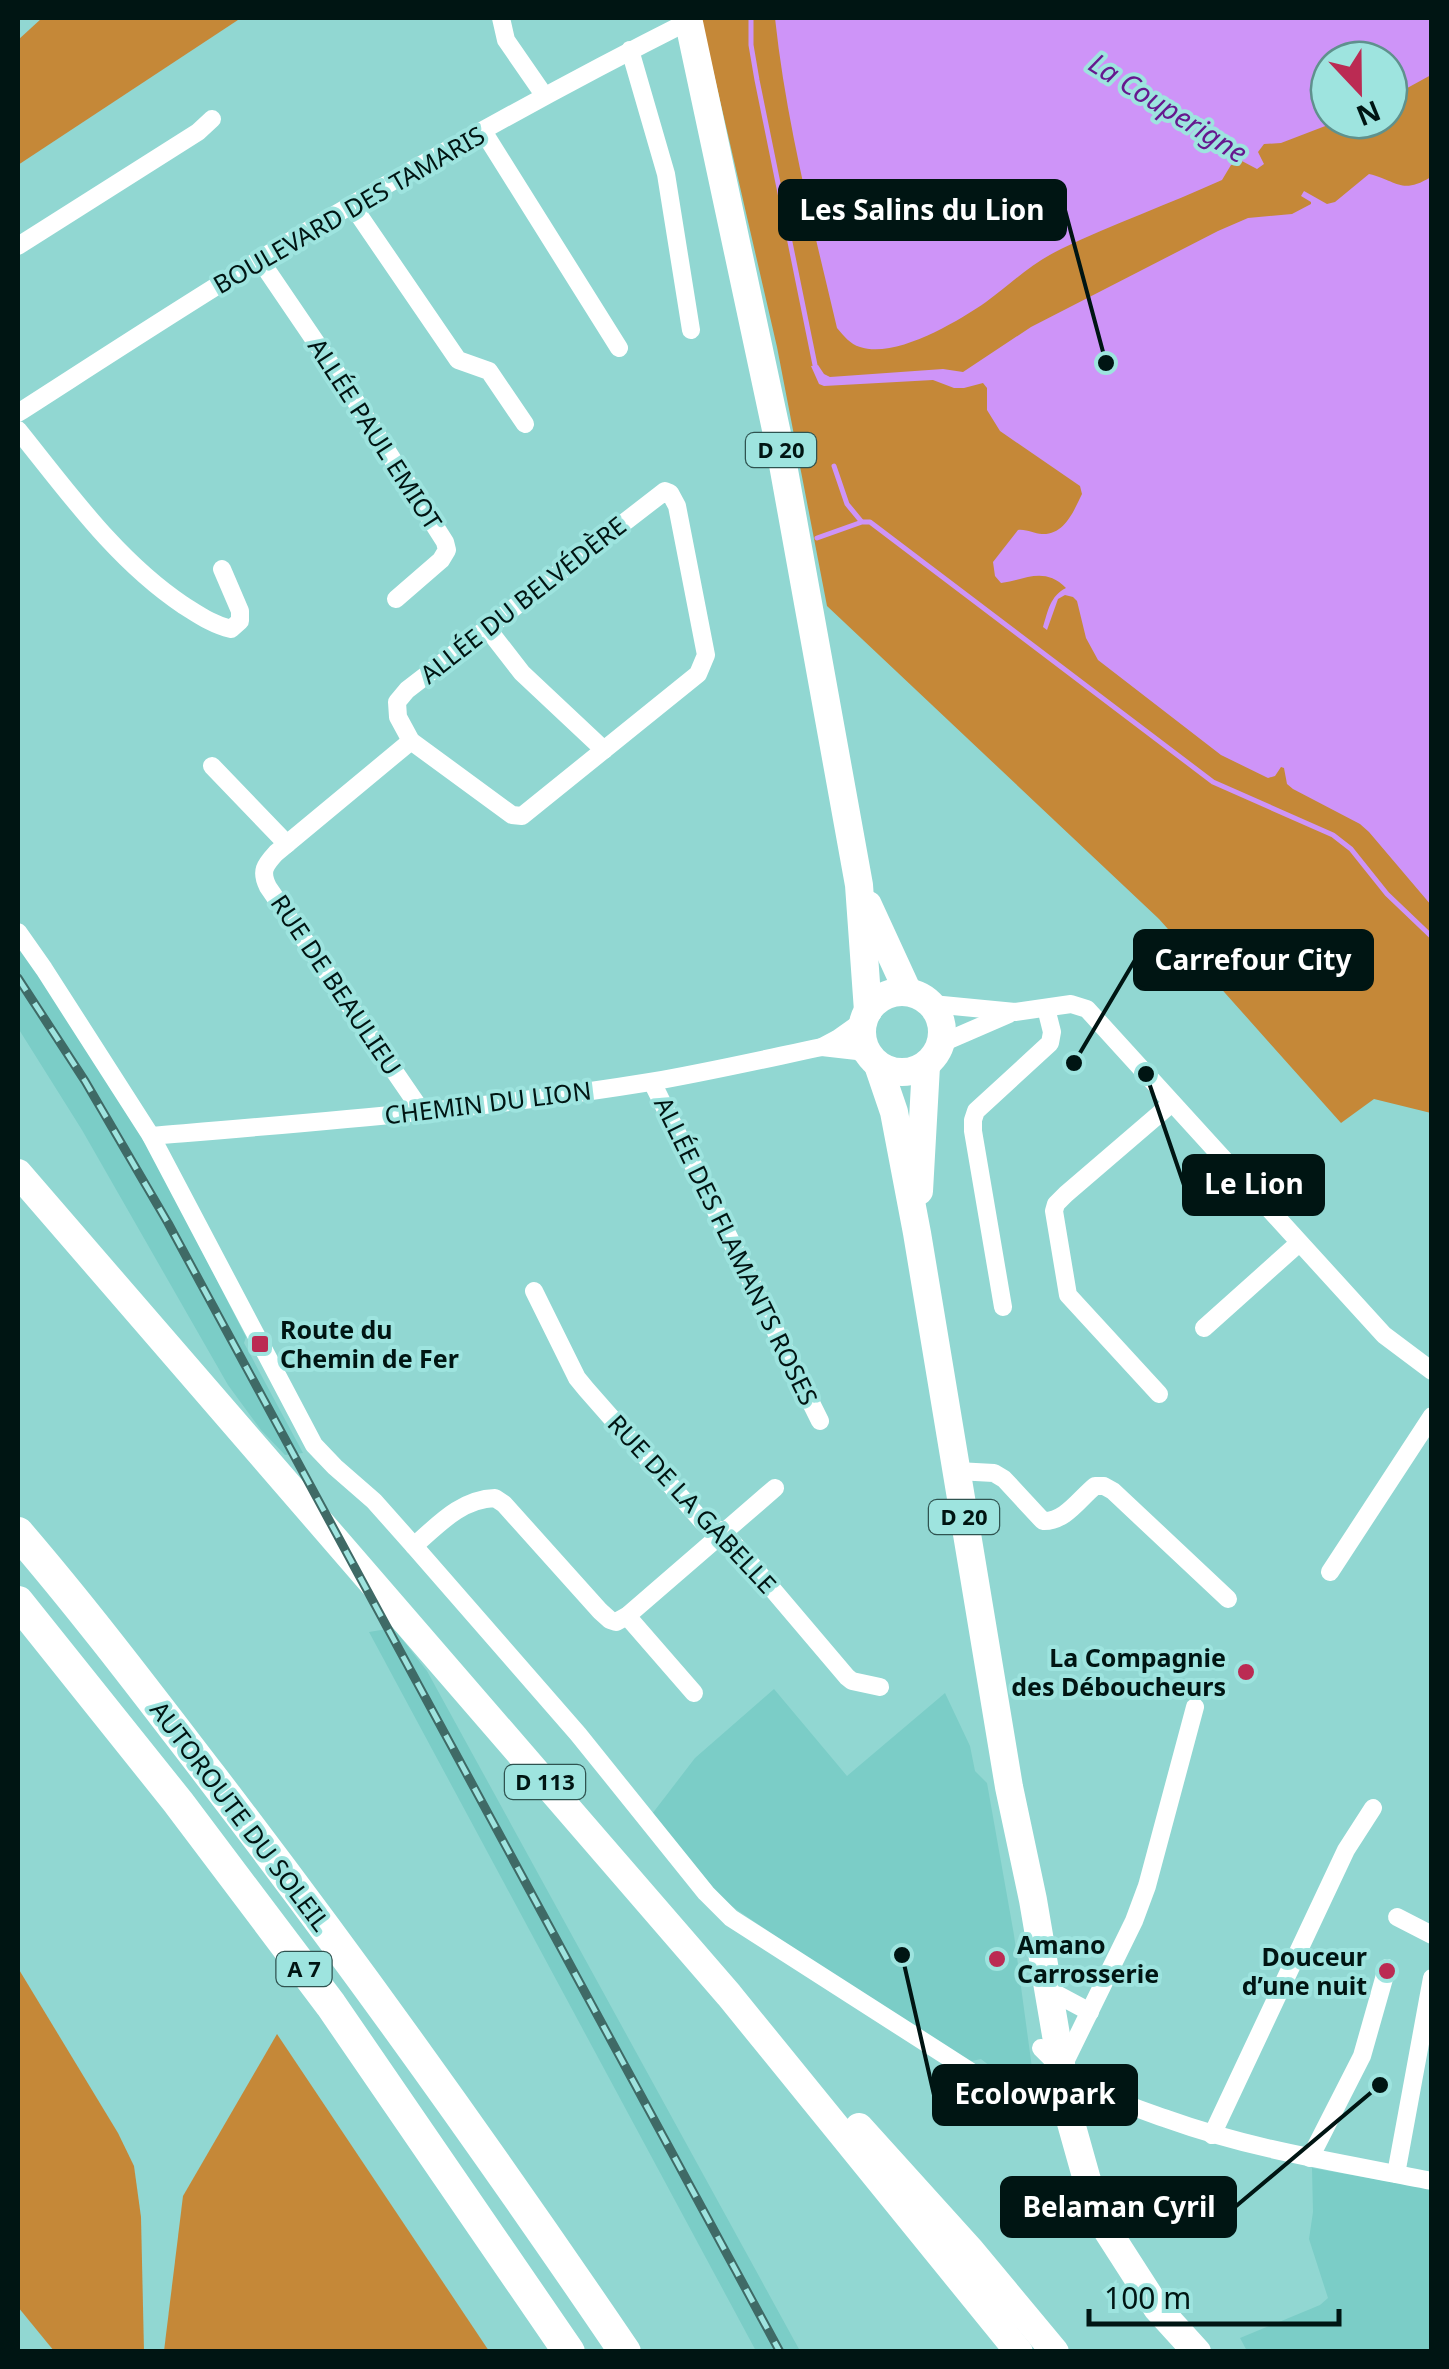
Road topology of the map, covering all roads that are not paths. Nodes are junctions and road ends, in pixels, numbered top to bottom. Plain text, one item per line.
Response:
1 (502, 18) edge
2 (688, 19) edge
3 (630, 50) junction
4 (544, 96) junction
5 (212, 119) dead end
6 (483, 131) junction
7 (352, 205) junction
8 (18, 246) edge
9 (260, 260) junction
10 (691, 330) dead end
11 (620, 348) dead end
12 (18, 413) edge
13 (525, 424) dead end
14 (18, 430) edge
15 (222, 569) dead end
16 (396, 599) dead end
17 (488, 628) junction
18 (411, 741) junction
19 (604, 750) junction
20 (212, 766) dead end
21 (287, 844) junction
22 (859, 885) junction
23 (18, 932) edge
24 (920, 998) junction
25 (1046, 1008) junction
26 (1014, 1012) junction
27 (866, 1015) junction
28 (822, 1047) junction
29 (934, 1054) junction
30 (875, 1062) junction
31 (652, 1082) junction
32 (1172, 1103) junction
33 (422, 1113) junction
34 (151, 1136) junction
35 (18, 1173) edge
36 (916, 1233) junction
37 (1299, 1243) junction
38 (534, 1291) dead end
39 (1004, 1307) dead end
40 (1204, 1328) dead end
41 (1432, 1371) edge
42 (1159, 1394) dead end
43 (1432, 1416) edge
44 (820, 1421) dead end
45 (957, 1471) junction
46 (775, 1488) dead end
47 (723, 1531) junction
48 (18, 1532) edge
49 (414, 1546) junction
50 (1330, 1572) dead end
51 (1228, 1599) dead end
52 (18, 1602) edge
53 (627, 1616) junction
54 (880, 1687) dead end
55 (694, 1693) dead end
56 (1195, 1707) dead end
57 (1012, 1800) junction
58 (1373, 1808) dead end
59 (1397, 1917) dead end
60 (1432, 1935) edge
61 (1387, 1968) dead end
62 (1432, 1978) edge
63 (1046, 1988) junction
64 (729, 1995) junction
65 (1090, 2012) junction
66 (1041, 2048) junction
67 (1061, 2070) junction
68 (1058, 2100) junction
69 (854, 2122) junction
70 (1212, 2135) junction
71 (1310, 2158) junction
72 (1396, 2174) junction
73 (1432, 2181) edge
74 (569, 2352) edge
75 (625, 2352) edge
76 (1019, 2352) edge
77 (1039, 2352) edge
78 (1056, 2352) edge
79 (1177, 2352) edge
80 (1196, 2352) edge

1 - 4 street
2 - 3 street, BOULEVARD DES TAMARIS
2 - 22 main road, D 20
3 - 4 street, BOULEVARD DES TAMARIS
3 - 10 street
4 - 6 street, BOULEVARD DES TAMARIS
5 - 8 street
6 - 7 street, BOULEVARD DES TAMARIS
6 - 11 street
7 - 9 street, BOULEVARD DES TAMARIS
7 - 13 street
9 - 12 street, BOULEVARD DES TAMARIS
9 - 16 street, ALLÉE PAUL EMIOT
14 - 15 street
17 - 18 street, ALLÉE DU BELVÉDÈRE
17 - 19 street
17 - 19 street, ALLÉE DU BELVÉDÈRE
18 - 19 street, ALLÉE DU BELVÉDÈRE
18 - 21 street, RUE DE BEAULIEU
20 - 21 street
21 - 33 street, RUE DE BEAULIEU
22 - 24 main road, D 20
22 - 27 main road, D 20
23 - 34 street
24 - 26 street
24 - 27 main road
24 - 29 main road
25 - 26 street
25 - 32 street
25 - 39 street
26 - 29 street
27 - 28 street, CHEMIN DU LION
27 - 30 main road
28 - 30 street, CHEMIN DU LION
28 - 31 street, CHEMIN DU LION
29 - 30 main road
29 - 36 main road, D 20
30 - 36 main road, D 20
31 - 33 street, CHEMIN DU LION
31 - 44 street, ALLÉE DES FLAMANTS ROSES
32 - 37 street
32 - 42 street
33 - 34 street, CHEMIN DU LION
34 - 49 street
35 - 64 main road, D 113
36 - 45 main road, D 20
37 - 40 street
37 - 41 street
38 - 47 street, RUE DE LA GABELLE
43 - 50 street
45 - 51 street
45 - 57 main road, D 20
46 - 47 street
47 - 53 street
47 - 54 street, RUE DE LA GABELLE
48 - 75 highway, AUTOROUTE DU SOLEIL / A 7
49 - 53 street
49 - 68 street
52 - 74 highway, AUTOROUTE DU SOLEIL / A 7
53 - 55 street
56 - 65 street
57 - 63 main road, D 20
57 - 66 main road, D 20
58 - 70 street
59 - 60 street
61 - 71 street
62 - 72 street
63 - 65 street
63 - 67 main road, D 20
64 - 69 main road, D 113
64 - 76 main road, D 113
65 - 67 street
66 - 67 street
66 - 68 main road, D 20
67 - 68 main road, D 20
67 - 70 street
68 - 79 main road, D 20
68 - 80 main road, D 20
69 - 77 main road, D 113
69 - 78 main road, D 113
70 - 71 street
71 - 72 street
72 - 73 street

